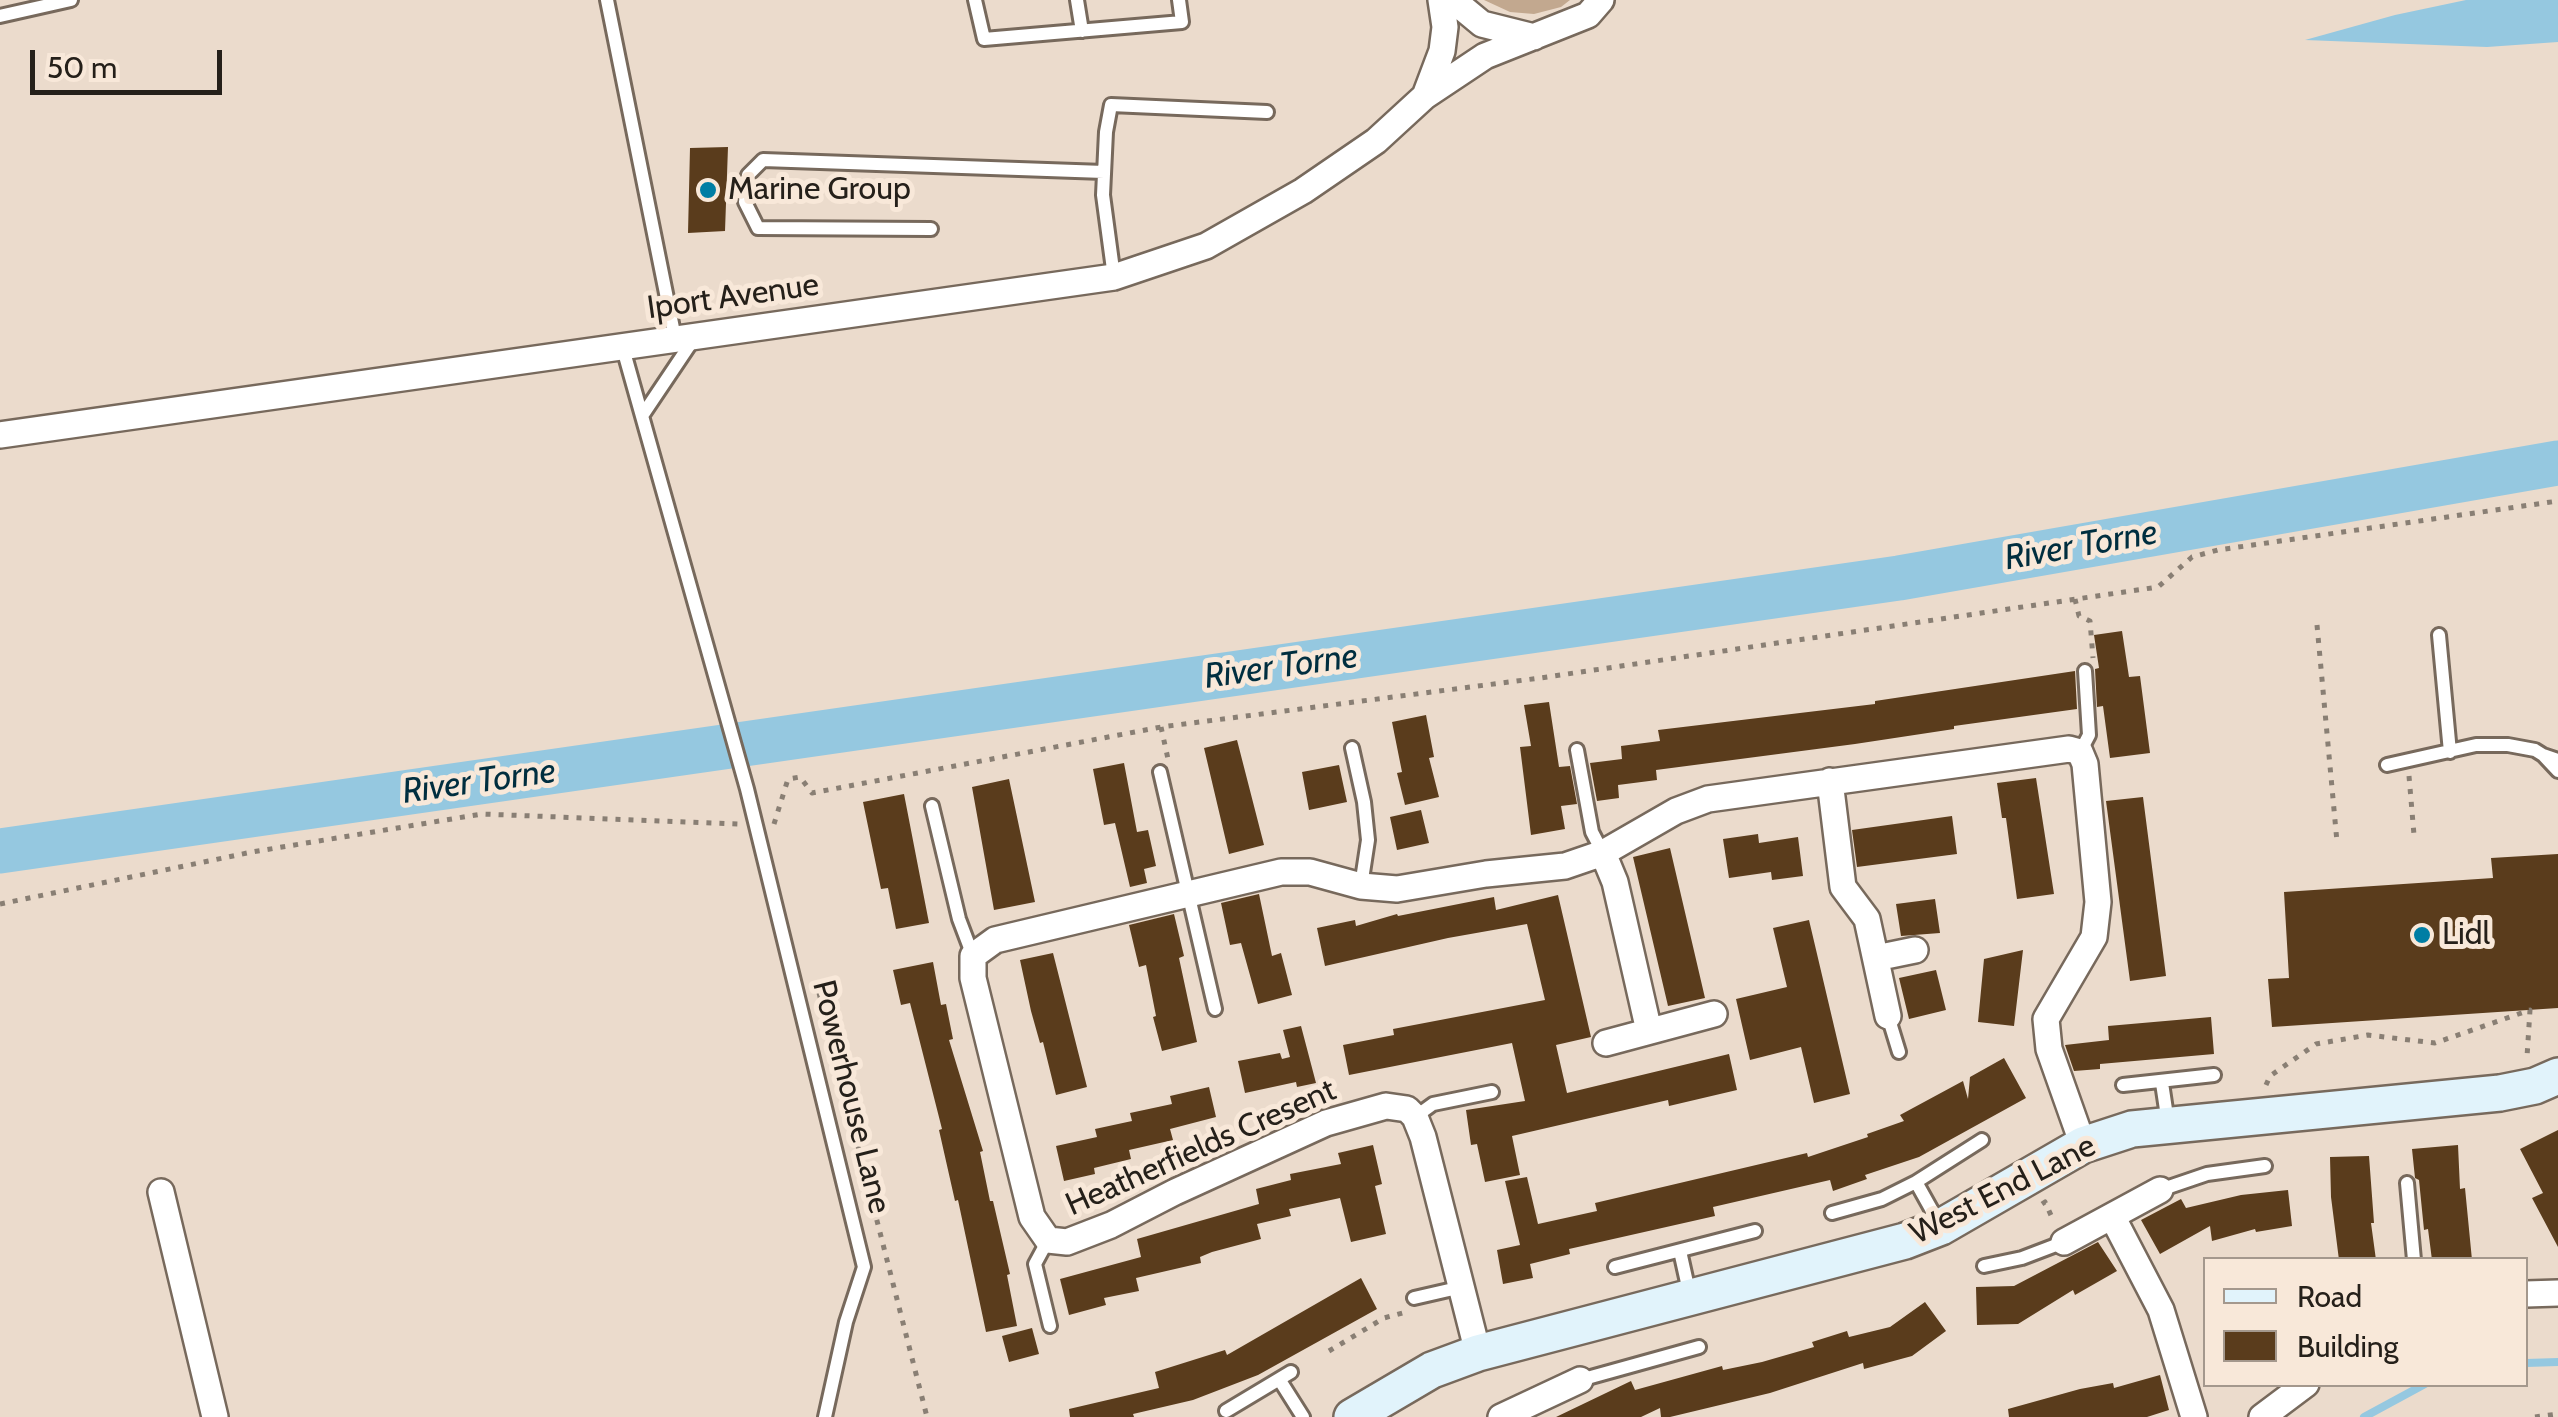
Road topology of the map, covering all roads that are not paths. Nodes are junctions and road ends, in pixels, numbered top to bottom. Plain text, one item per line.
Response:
1 (71, 0) edge
2 (607, 0) edge
3 (975, 0) edge
4 (1077, 0) edge
5 (1179, 0) edge
6 (1441, 0) edge
7 (1453, 0) edge
8 (1601, 0) edge
9 (0, 16) edge
10 (1082, 31) junction
11 (1534, 37) junction
12 (1425, 96) junction
13 (1267, 112) dead end
14 (1104, 172) junction
15 (931, 230) dead end
16 (1114, 277) junction
17 (686, 336) junction
18 (622, 345) junction
19 (642, 416) junction
20 (0, 435) edge
21 (2439, 635) dead end
22 (2085, 671) dead end
23 (1352, 748) dead end
24 (1577, 750) dead end
25 (2080, 752) junction
26 (2450, 752) junction
27 (2543, 755) junction
28 (2558, 760) edge
29 (2387, 766) dead end
30 (2558, 771) edge
31 (1160, 772) dead end
32 (1830, 781) junction
33 (932, 806) dead end
34 (1603, 853) junction
35 (1361, 886) junction
36 (1186, 895) junction
37 (1916, 950) dead end
38 (973, 956) junction
39 (1876, 958) junction
40 (1216, 1009) dead end
41 (1714, 1014) dead end
42 (1888, 1016) joint
43 (1649, 1032) junction
44 (1606, 1043) dead end
45 (1899, 1052) dead end
46 (2214, 1075) dead end
47 (2558, 1076) edge
48 (2162, 1083) junction
49 (2122, 1085) dead end
50 (1492, 1092) dead end
51 (1415, 1117) junction
52 (2168, 1123) junction
53 (1982, 1140) dead end
54 (2082, 1145) junction
55 (2265, 1166) dead end
56 (1916, 1182) junction
57 (2407, 1183) dead end
58 (2160, 1190) joint
59 (161, 1192) dead end
60 (1832, 1213) dead end
61 (2112, 1216) junction
62 (1942, 1227) junction
63 (1754, 1232) dead end
64 (1048, 1240) junction
65 (2064, 1242) joint
66 (1680, 1251) junction
67 (2414, 1257) edge
68 (1984, 1266) dead end
69 (1615, 1268) dead end
70 (1462, 1287) junction
71 (2558, 1293) edge
72 (2528, 1294) edge
73 (1691, 1298) junction
74 (1416, 1304) road end
75 (1050, 1326) dead end
76 (1699, 1347) dead end
77 (1478, 1353) junction
78 (1580, 1380) joint
79 (2302, 1387) edge
80 (1226, 1411) dead end
81 (1508, 1416) edge
82 (215, 1417) edge
83 (825, 1417) edge
84 (1303, 1417) edge
85 (1352, 1417) edge
86 (2194, 1417) edge
87 (2262, 1417) edge

1 - 9 lane
2 - 17 lane
3 - 10 lane
4 - 10 lane
5 - 10 lane
6 - 12 street, Iport Avenue
7 - 11 street
8 - 11 street, Iport Avenue
11 - 12 street, Iport Avenue
12 - 16 street, Iport Avenue
13 - 14 lane
14 - 15 lane
14 - 16 lane
16 - 17 street, Iport Avenue
17 - 18 street, Iport Avenue
17 - 19 lane
18 - 19 lane
18 - 20 street, Iport Avenue
19 - 83 lane, Powerhouse Lane
21 - 26 lane
22 - 25 lane
23 - 35 lane
24 - 34 lane
25 - 32 street
25 - 54 street
26 - 27 lane
26 - 29 lane
27 - 28 lane
27 - 30 lane
31 - 36 lane
32 - 34 street
32 - 39 street
33 - 38 lane
34 - 35 street
34 - 43 street
35 - 36 street
36 - 38 street
36 - 40 lane
37 - 39 street
38 - 64 street, Heatherfields Cresent
39 - 42 street
41 - 43 street
42 - 45 lane
43 - 44 street
46 - 48 lane
47 - 52 street, West End Lane
48 - 49 lane
48 - 52 lane
50 - 51 lane
51 - 64 street, Heatherfields Cresent
51 - 70 street
52 - 54 street, West End Lane
53 - 56 lane
54 - 62 street, West End Lane
55 - 58 lane
56 - 60 lane
56 - 62 lane
57 - 67 lane
58 - 61 street
59 - 82 street
61 - 65 street
61 - 86 street
62 - 73 street, West End Lane
63 - 66 lane
64 - 75 lane
65 - 68 lane
66 - 69 lane
66 - 73 lane
70 - 74 lane
70 - 77 street
71 - 72 street
73 - 77 street, West End Lane
76 - 78 lane
77 - 85 street, West End Lane
78 - 81 street
79 - 87 street
80 - 84 lane

